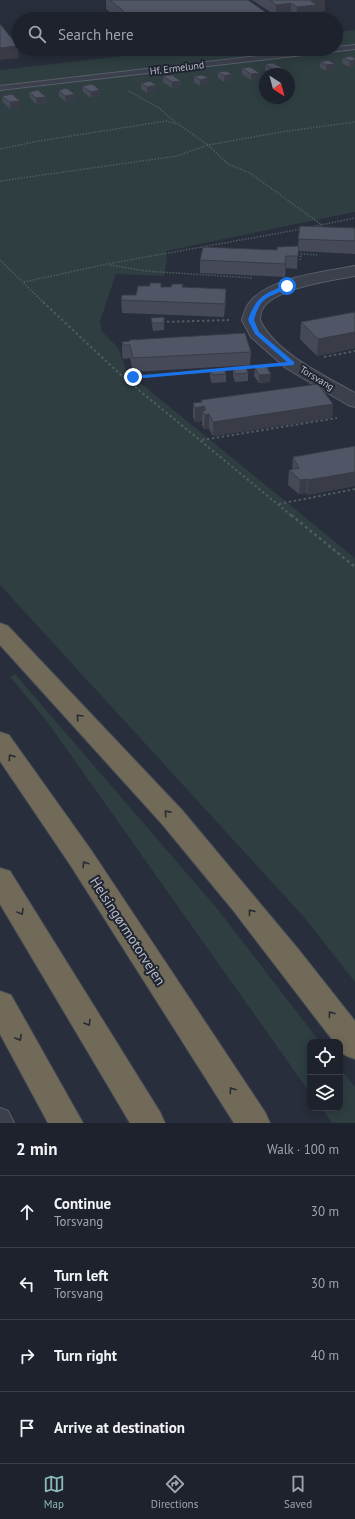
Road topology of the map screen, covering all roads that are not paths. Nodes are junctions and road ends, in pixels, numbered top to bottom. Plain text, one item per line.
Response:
1 (355, 47) edge
2 (343, 48) edge
3 (278, 56) edge
4 (0, 88) edge
5 (355, 271) edge
6 (355, 401) edge
7 (0, 631) edge
8 (0, 741) edge
9 (0, 879) edge
10 (0, 1004) edge
11 (355, 1046) edge
12 (0, 1118) edge
13 (3, 1123) edge
14 (66, 1123) edge
15 (148, 1123) edge
16 (253, 1123) edge

1 - 2 lane, Hf. Ermelund
3 - 4 lane, Hf. Ermelund
5 - 6 street, Torsvang
11 -> 7 highway
16 -> 8 highway, Helsingørmotorvejen
9 -> 15 highway
10 -> 14 highway
12 - 13 lane

